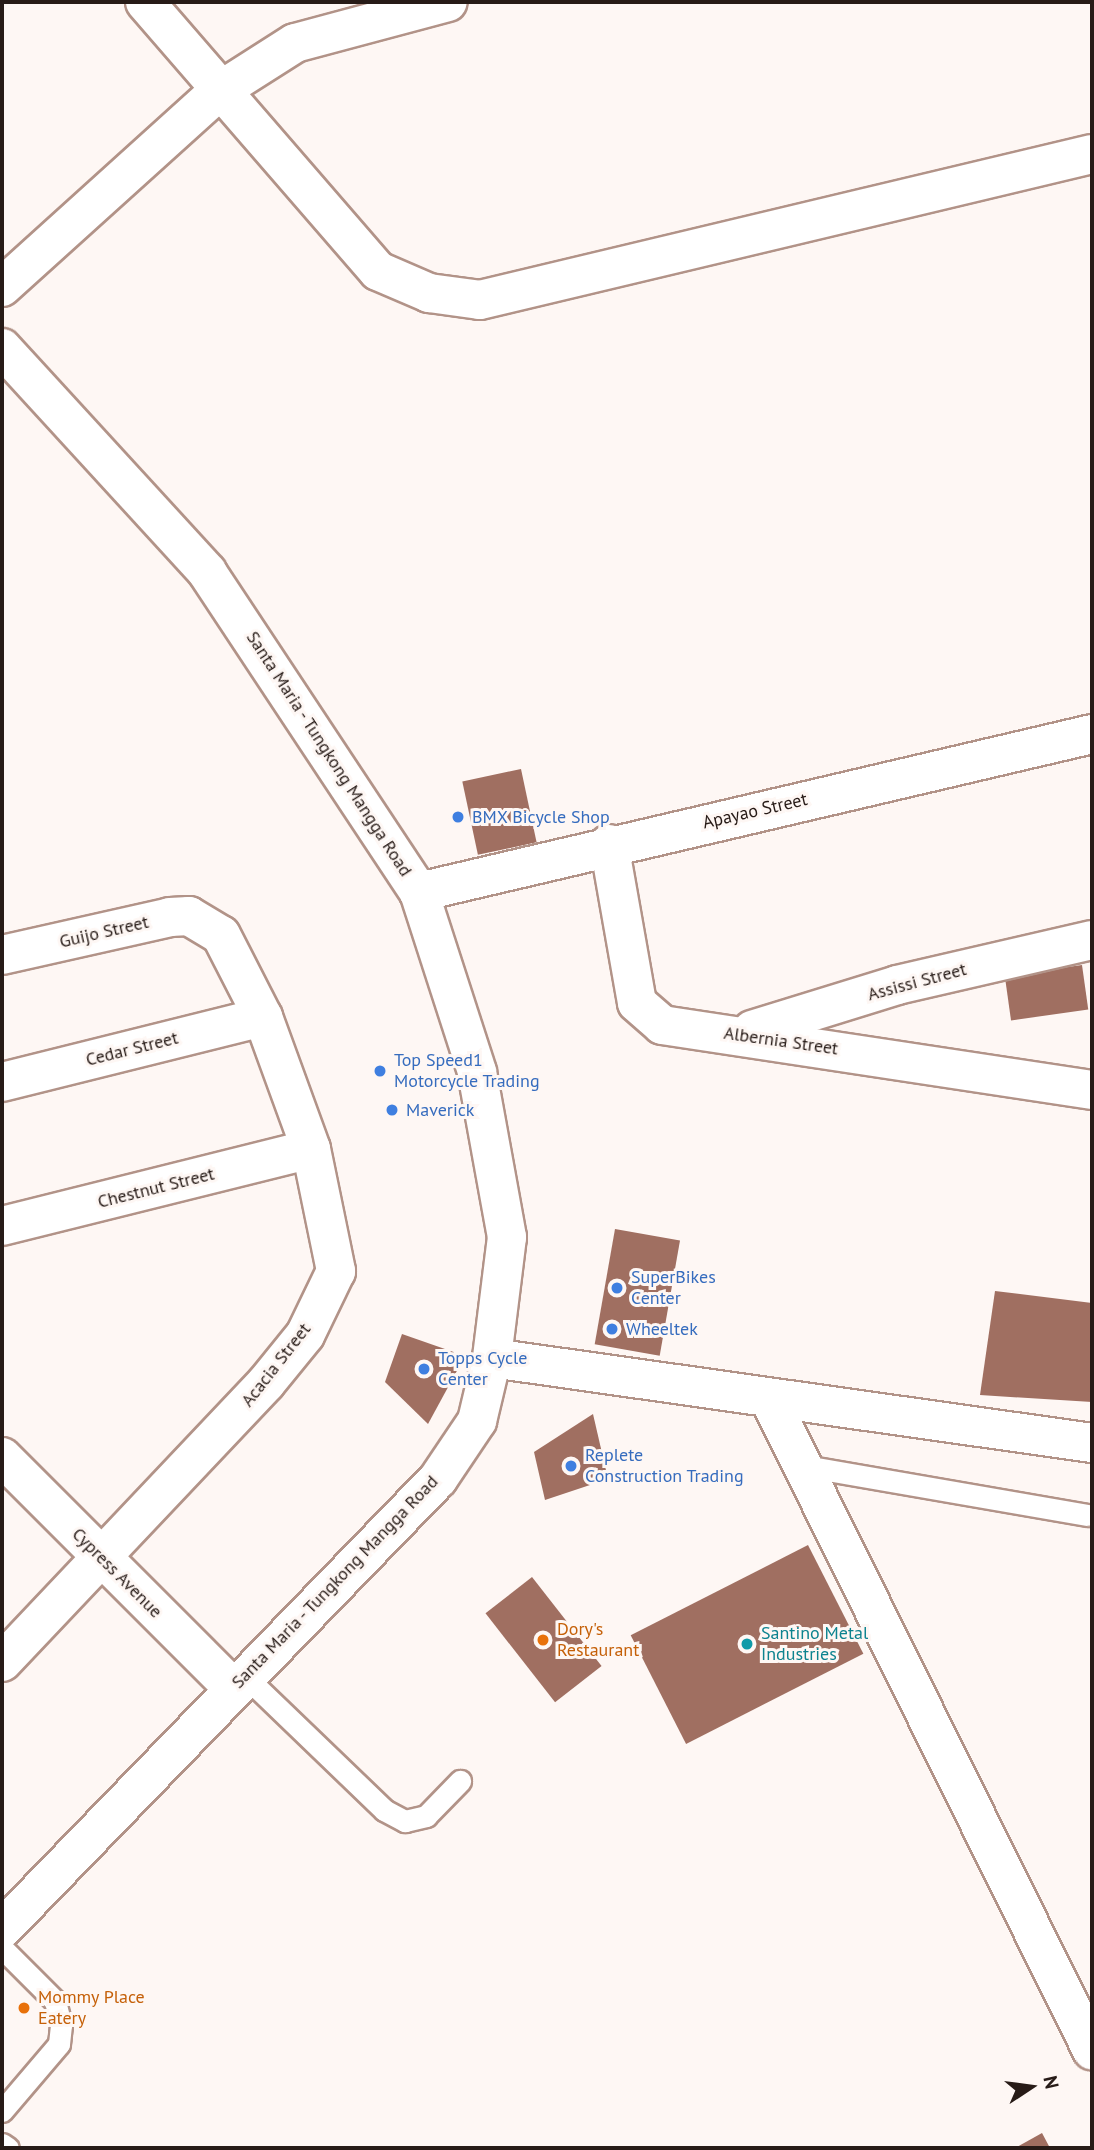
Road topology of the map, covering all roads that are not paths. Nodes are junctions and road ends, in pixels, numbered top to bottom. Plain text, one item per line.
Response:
1 (145, 2) edge
2 (448, 2) edge
3 (218, 92) junction
4 (1092, 154) edge
5 (2, 287) edge
6 (2, 348) edge
7 (1092, 734) edge
8 (609, 844) junction
9 (419, 892) junction
10 (207, 922) joint
11 (1092, 940) edge
12 (2, 955) edge
13 (263, 1017) junction
14 (743, 1033) junction
15 (2, 1082) edge
16 (1092, 1090) edge
17 (311, 1149) junction
18 (2, 1226) edge
19 (492, 1358) junction
20 (769, 1398) junction
21 (1092, 1443) edge
22 (2, 1457) edge
23 (804, 1466) junction
24 (1088, 1515) dead end
25 (102, 1557) junction
26 (2, 1662) edge
27 (240, 1682) junction
28 (460, 1781) dead end
29 (2, 1929) edge
30 (2, 1948) edge
31 (1092, 2050) edge
32 (2, 2111) edge
33 (2, 2144) edge
34 (8, 2148) edge

1 - 3 street
2 - 3 street
3 - 4 street
3 - 5 street
6 - 9 street, Santa Maria - Tungkong Mangga Road
7 - 8 street, Apayao Street
8 - 9 street, Apayao Street
8 - 14 street, Albernia Street
9 - 19 street, Santa Maria - Tungkong Mangga Road
10 - 12 street, Guijo Street
10 - 13 street, Acacia Street
11 - 14 street, Assissi Street
13 - 15 street, Cedar Street
13 - 17 street, Acacia Street
14 - 16 street, Albernia Street
17 - 18 street, Chestnut Street
17 - 25 street, Acacia Street
19 - 20 street
19 - 27 street, Santa Maria - Tungkong Mangga Road
20 - 21 street
20 - 23 street
22 - 25 street, Cypress Avenue
23 - 24 lane
23 - 31 street
25 - 26 street, Acacia Street
25 - 27 street, Cypress Avenue
27 - 28 lane
27 - 29 street, Santa Maria - Tungkong Mangga Road
30 - 32 lane
33 - 34 lane

